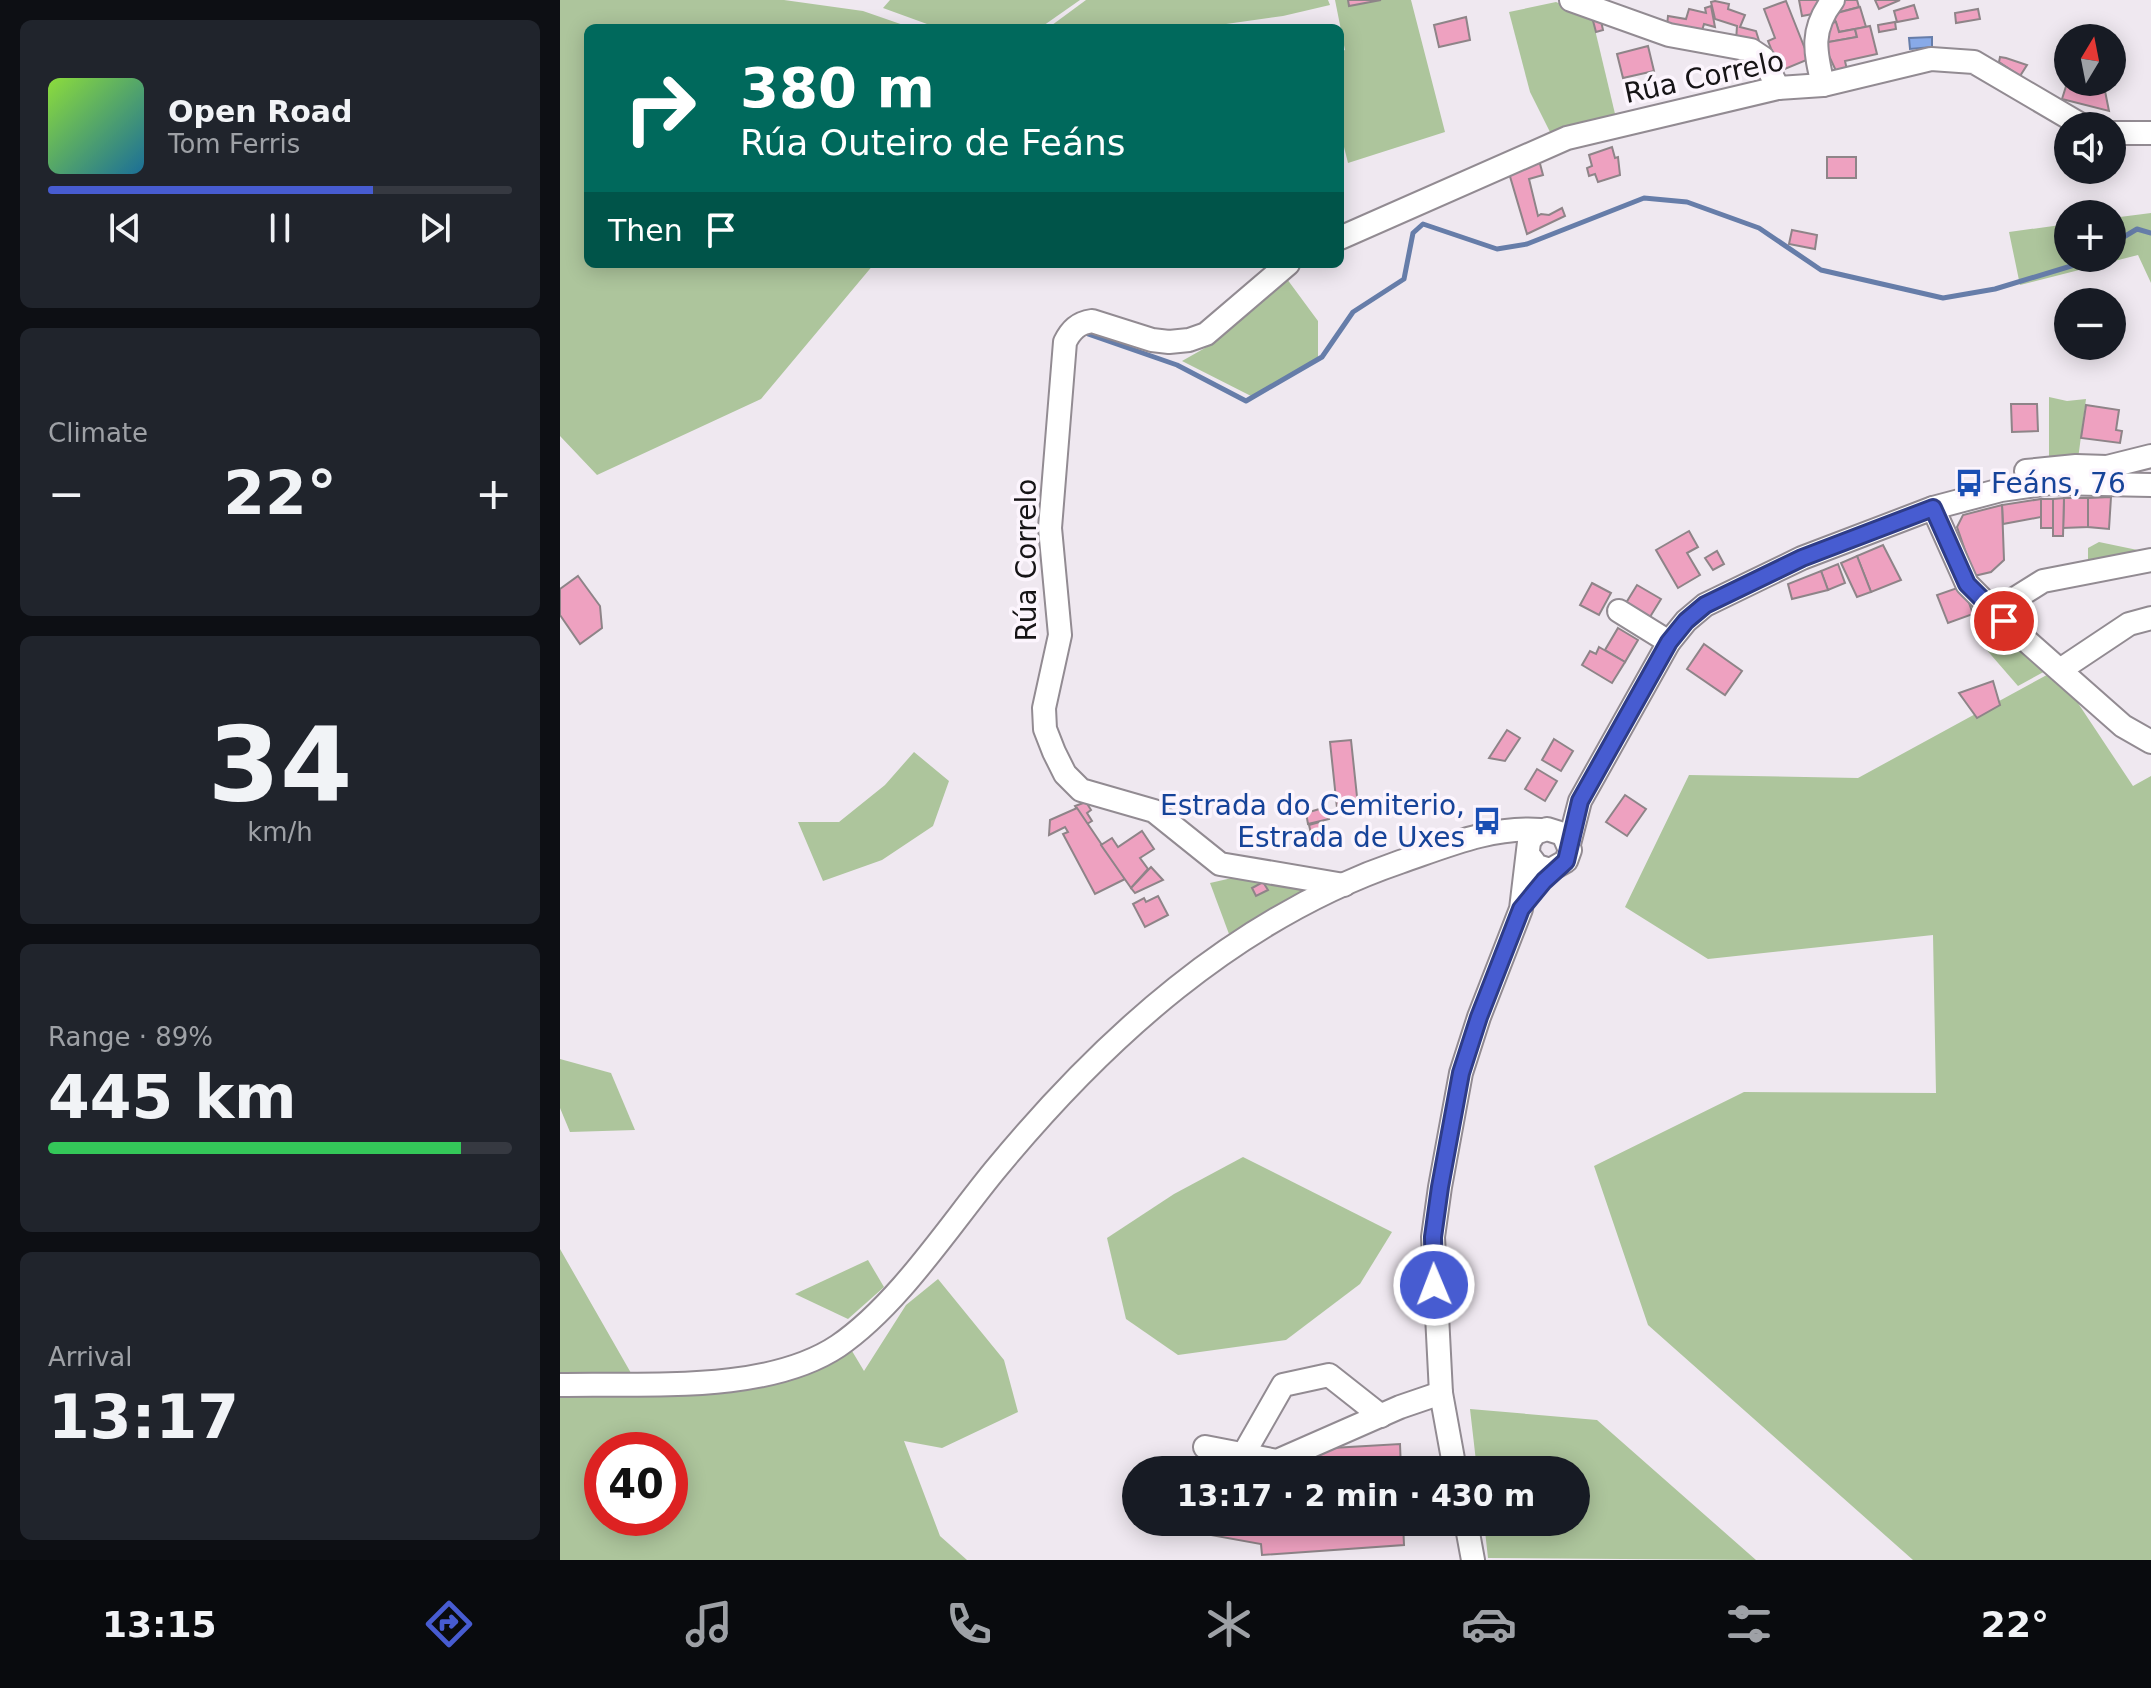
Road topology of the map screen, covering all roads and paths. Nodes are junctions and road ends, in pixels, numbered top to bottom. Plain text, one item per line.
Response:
1 (1571, 0) edge
2 (1833, 0) edge
3 (1823, 85) junction
4 (1778, 88) junction
5 (2060, 112) edge
6 (2126, 133) edge
7 (2151, 133) edge
8 (1344, 236) edge
9 (1283, 268) edge
10 (2151, 456) edge
11 (2151, 485) edge
12 (2001, 490) junction
13 (1933, 508) junction
14 (2151, 560) edge
15 (1619, 611) dead end
16 (1998, 615) junction
17 (2151, 618) edge
18 (1669, 642) junction
19 (2060, 670) junction
20 (2151, 742) edge
21 (1580, 801) junction
22 (1536, 840) junction
23 (1569, 844) junction
24 (1557, 868) junction
25 (1344, 885) junction
26 (1521, 909) junction
27 (560, 1385) edge
28 (1441, 1393) junction
29 (1381, 1416) junction
30 (1205, 1447) dead end
31 (1243, 1455) junction
32 (1452, 1456) edge
33 (1469, 1536) edge
34 (1473, 1560) edge

1 - 4 street
2 - 3 street
3 - 4 street, Rúa Correlo
3 - 5 street, Rúa Correlo
4 - 8 street, Rúa Correlo
6 - 7 street
9 - 25 street, Rúa Correlo
10 - 12 street
11 - 12 street
12 - 13 street
13 - 16 street
13 - 18 street
14 - 16 street
15 - 18 street
16 - 19 street
17 - 19 street
18 - 21 street
19 - 20 street
21 - 22 street
21 - 23 street
22 - 23 street
22 - 24 street
22 - 25 street
22 - 26 street
23 - 24 street
24 - 26 street
25 - 27 street
26 - 28 street
28 - 29 street
28 - 32 street
29 - 31 street
29 - 31 street
30 - 31 street
33 - 34 street

